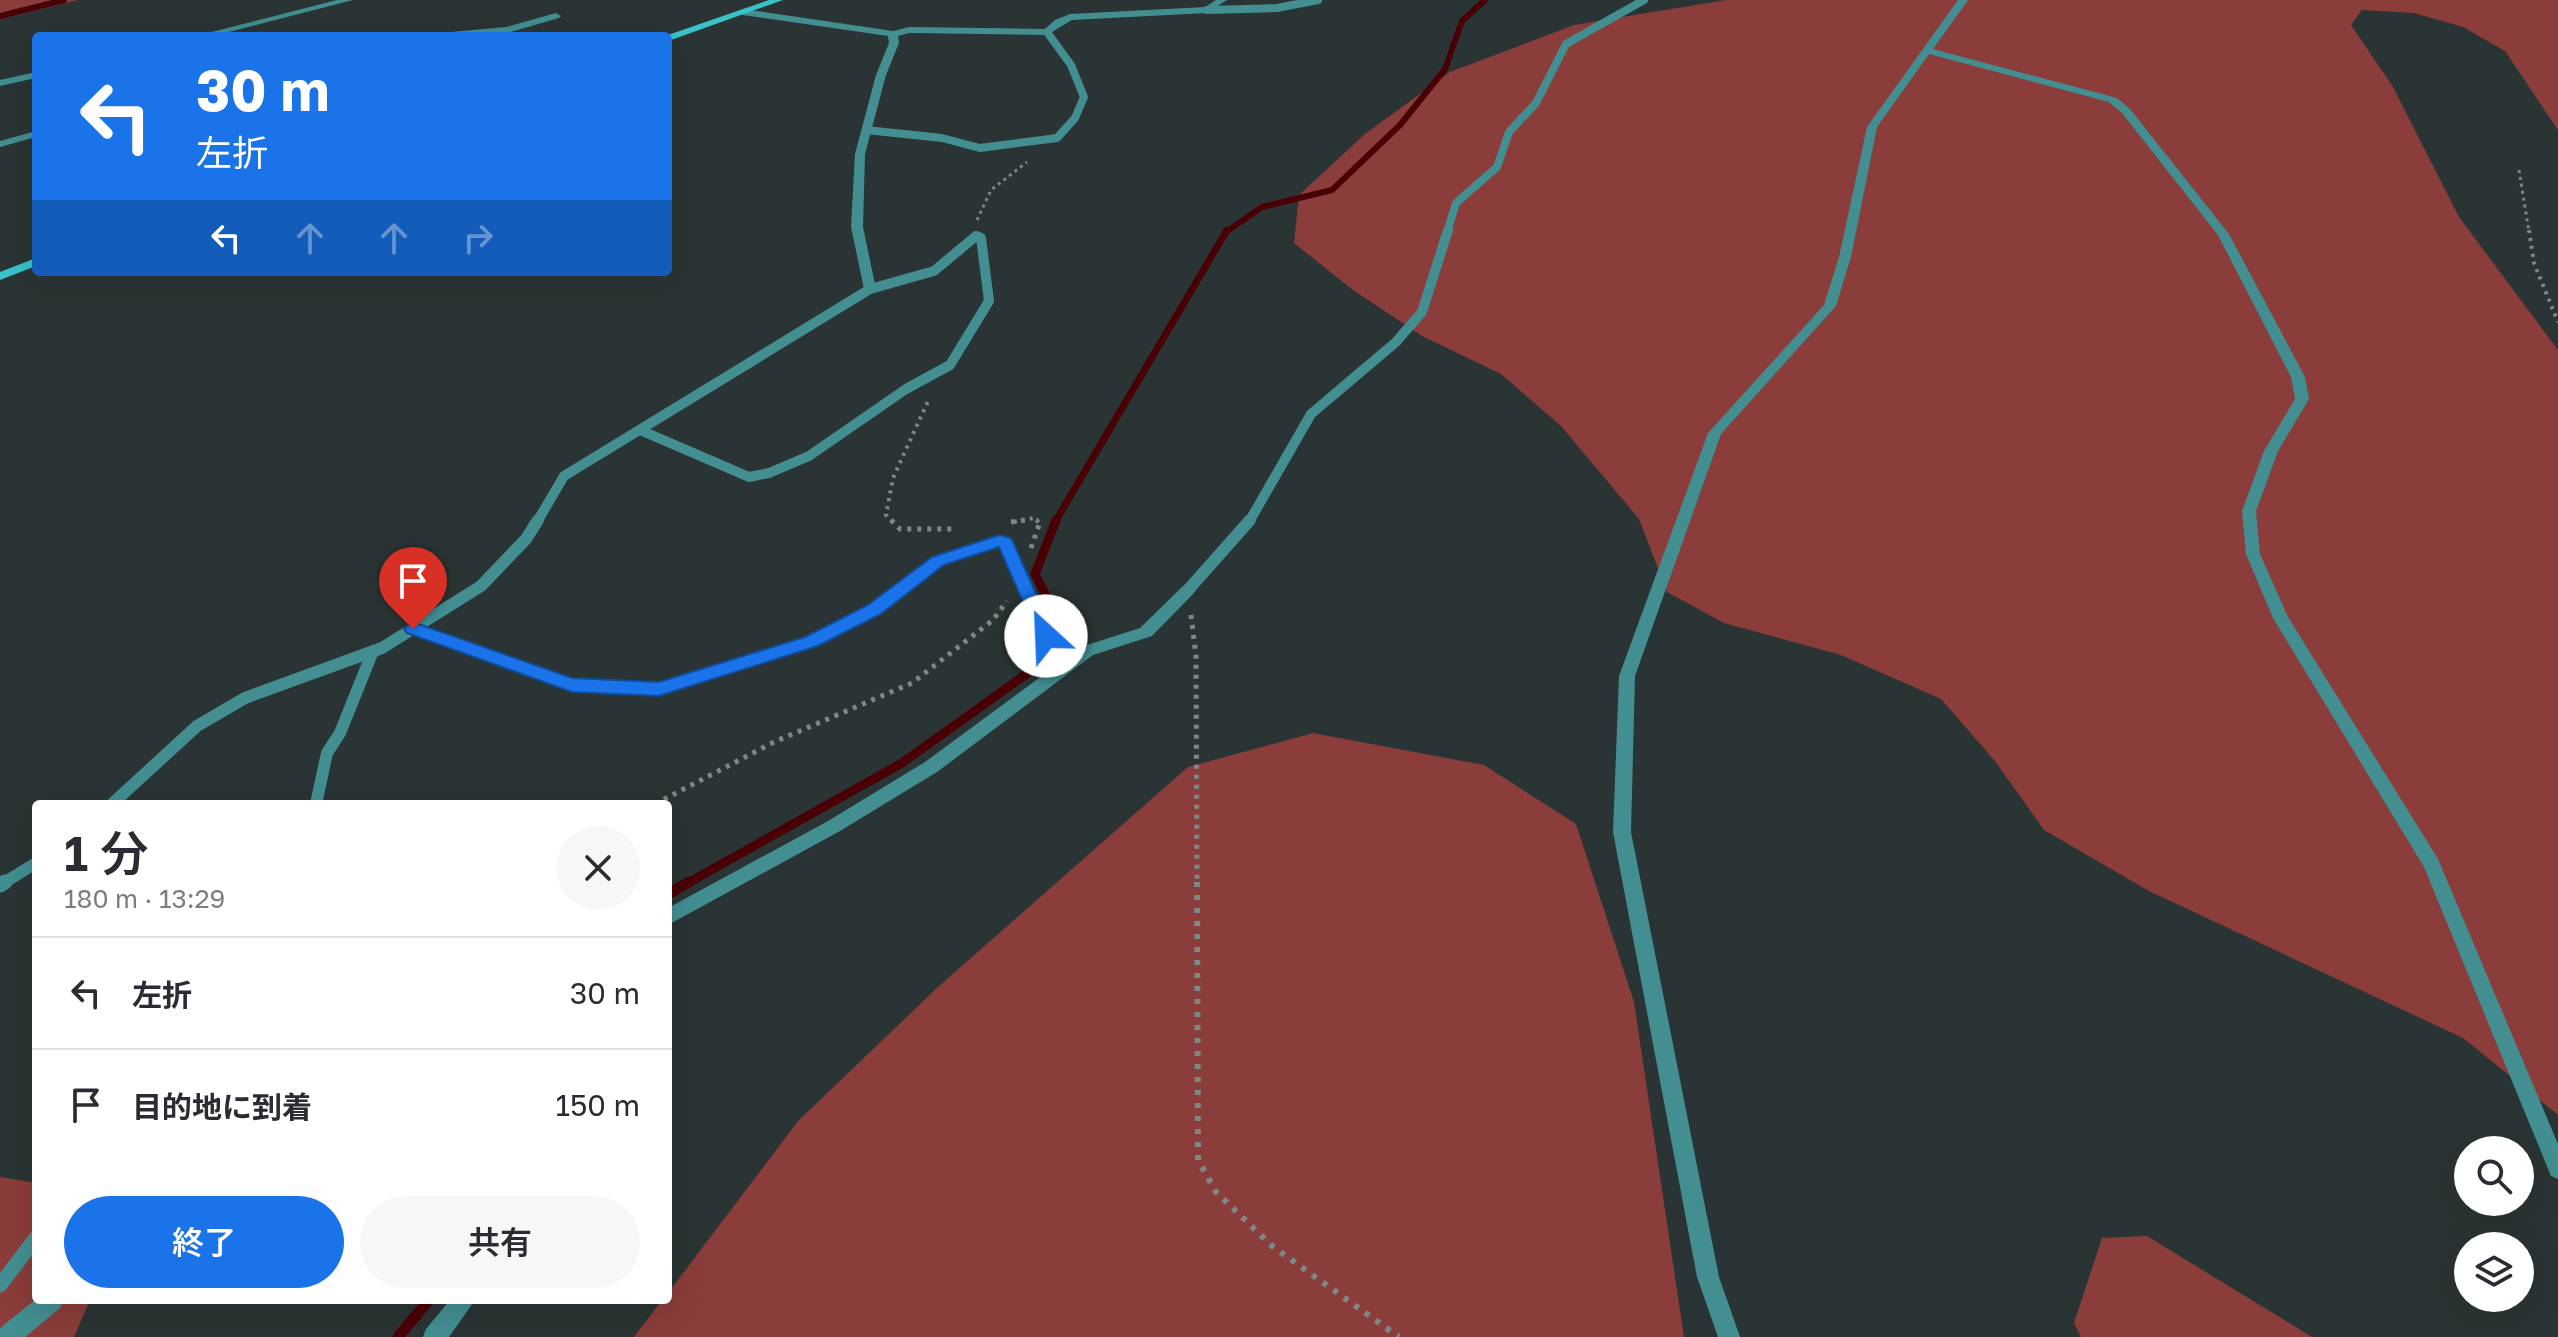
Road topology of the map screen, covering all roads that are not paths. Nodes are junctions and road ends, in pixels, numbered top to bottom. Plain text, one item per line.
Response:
1 (348, 0) edge
2 (778, 0) edge
3 (1222, 0) edge
4 (1318, 0) edge
5 (1644, 0) edge
6 (1963, 0) edge
7 (1207, 10) junction
8 (743, 12) junction
9 (556, 16) dead end
10 (217, 32) edge
11 (485, 32) edge
12 (1047, 32) junction
13 (893, 34) junction
14 (672, 37) edge
15 (1926, 50) junction
16 (32, 76) edge
17 (0, 83) edge
18 (866, 130) junction
19 (32, 135) edge
20 (0, 144) edge
21 (32, 264) edge
22 (0, 276) edge
23 (870, 289) junction
24 (640, 430) junction
25 (1188, 590) joint
26 (413, 629) junction
27 (1082, 649) junction
28 (373, 651) junction
29 (116, 800) edge
30 (317, 800) edge
31 (32, 865) edge
32 (0, 885) edge
33 (672, 915) edge
34 (2558, 1169) edge
35 (32, 1243) edge
36 (0, 1285) edge
37 (47, 1304) edge
38 (461, 1304) edge
39 (7, 1337) edge
40 (434, 1337) edge
41 (1729, 1337) edge

1 - 10 street
2 - 8 main road
3 - 7 street
4 - 7 lane
5 - 25 lane
6 - 15 street
7 - 12 street
8 - 13 street
8 - 14 main road
9 - 11 street
12 - 13 street
12 - 18 lane
13 - 18 street
15 - 34 street
15 - 41 street
16 - 17 street
18 - 23 street
19 - 20 street
21 - 22 main road
23 - 24 lane
23 - 24 lane
24 - 26 lane
25 - 27 street
26 - 27 lane
26 - 28 lane
27 - 33 street
28 - 29 lane
28 - 30 lane
31 - 32 lane
35 - 36 lane
37 - 39 street
38 - 40 street

